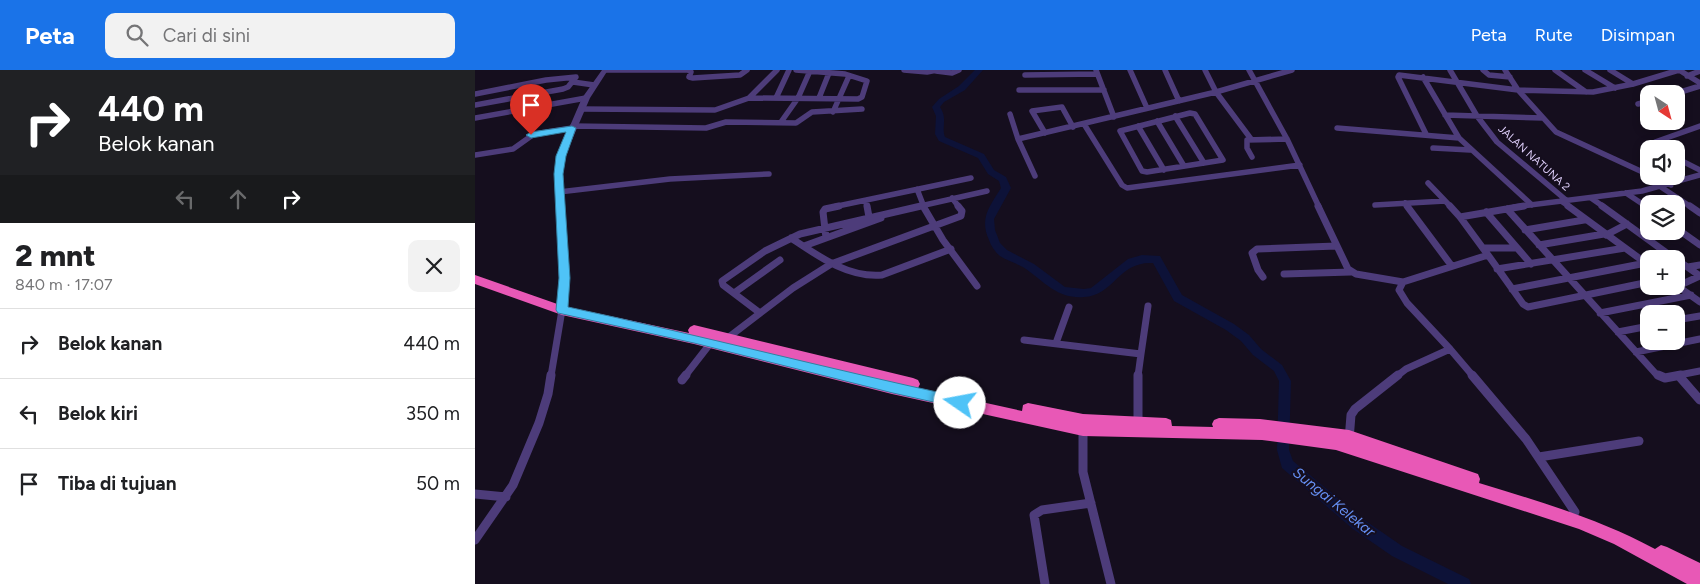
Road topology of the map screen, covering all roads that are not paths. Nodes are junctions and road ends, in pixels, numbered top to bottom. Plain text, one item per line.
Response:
1 (605, 70) edge
2 (666, 70) edge
3 (747, 70) edge
4 (777, 70) edge
5 (789, 70) edge
6 (796, 70) edge
7 (904, 70) edge
8 (937, 70) edge
9 (959, 70) edge
10 (1130, 70) edge
11 (1165, 70) edge
12 (1205, 70) edge
13 (1249, 70) edge
14 (1292, 70) edge
15 (1450, 70) edge
16 (1483, 70) edge
17 (1505, 70) edge
18 (1555, 70) edge
19 (1585, 70) edge
20 (1610, 70) edge
21 (1679, 70) edge
22 (810, 71) junction
23 (916, 71) edge
24 (1700, 71) edge
25 (1097, 72) edge
26 (829, 73) junction
27 (1025, 75) dead end
28 (849, 76) junction
29 (1687, 76) junction
30 (1423, 77) junction
31 (1510, 77) junction
32 (661, 79) dead end
33 (1253, 80) junction
34 (1455, 81) junction
35 (573, 82) junction
36 (1633, 84) junction
37 (594, 85) junction
38 (1700, 85) edge
39 (506, 88) junction
40 (1615, 88) junction
41 (494, 90) junction
42 (1019, 90) dead end
43 (1104, 90) junction
44 (1518, 90) junction
45 (1685, 90) edge
46 (1216, 92) junction
47 (1586, 92) junction
48 (475, 94) edge
49 (586, 98) junction
50 (749, 98) junction
51 (776, 98) junction
52 (798, 98) junction
53 (819, 98) junction
54 (839, 99) junction
55 (505, 100) junction
56 (1179, 101) junction
57 (492, 102) junction
58 (1640, 103) edge
59 (1637, 104) dead end
60 (475, 105) edge
61 (581, 109) junction
62 (862, 109) dead end
63 (1145, 109) junction
64 (833, 112) junction
65 (1010, 114) dead end
66 (1445, 115) junction
67 (1175, 116) junction
68 (1477, 116) junction
69 (1113, 117) junction
70 (475, 118) edge
71 (1543, 118) junction
72 (1155, 121) junction
73 (781, 122) junction
74 (1084, 124) junction
75 (1073, 126) junction
76 (1138, 126) junction
77 (1700, 126) edge
78 (572, 127) junction
79 (1337, 128) dead end
80 (1045, 133) junction
81 (1426, 134) junction
82 (1459, 138) junction
83 (1018, 139) junction
84 (1251, 139) junction
85 (1287, 139) junction
86 (1661, 140) edge
87 (1433, 148) dead end
88 (1470, 150) junction
89 (475, 155) edge
90 (1252, 157) dead end
91 (1685, 162) edge
92 (1204, 164) junction
93 (1300, 165) junction
94 (1184, 166) junction
95 (1164, 170) junction
96 (1700, 170) edge
97 (1640, 171) edge
98 (769, 174) dead end
99 (1700, 175) edge
100 (1035, 176) dead end
101 (971, 178) dead end
102 (1685, 180) edge
103 (1428, 183) dead end
104 (1671, 185) edge
105 (1661, 187) junction
106 (917, 189) junction
107 (987, 191) dead end
108 (559, 192) junction
109 (1626, 193) junction
110 (952, 198) junction
111 (1591, 198) junction
112 (866, 200) junction
113 (1445, 201) junction
114 (1563, 201) junction
115 (1405, 203) junction
116 (1640, 203) edge
117 (1375, 204) dead end
118 (1532, 205) junction
119 (921, 206) junction
120 (1507, 209) junction
121 (1486, 212) junction
122 (889, 213) junction
123 (1700, 213) edge
124 (1460, 217) junction
125 (869, 218) junction
126 (1584, 220) junction
127 (1627, 224) junction
128 (824, 227) junction
129 (933, 227) junction
130 (1525, 230) junction
131 (1605, 234) junction
132 (1685, 234) edge
133 (791, 238) junction
134 (826, 238) junction
135 (1539, 245) junction
136 (1700, 245) edge
137 (804, 246) junction
138 (1336, 246) junction
139 (1483, 248) junction
140 (1516, 248) junction
141 (1625, 248) junction
142 (951, 249) junction
143 (1663, 250) edge
144 (1488, 255) junction
145 (1640, 259) edge
146 (780, 260) dead end
147 (1553, 261) junction
148 (831, 264) junction
149 (1531, 264) junction
150 (1451, 265) junction
151 (1640, 265) edge
152 (1685, 265) edge
153 (1700, 265) edge
154 (1688, 267) junction
155 (1497, 270) junction
156 (1351, 272) junction
157 (1284, 274) dead end
158 (479, 277) edge
159 (1263, 277) dead end
160 (1568, 278) junction
161 (1403, 282) junction
162 (1685, 282) edge
163 (1640, 284) edge
164 (977, 286) dead end
165 (1512, 289) junction
166 (1685, 291) edge
167 (733, 293) junction
168 (1584, 295) junction
169 (1691, 295) junction
170 (1700, 302) edge
171 (562, 306) junction
172 (1148, 306) dead end
173 (1069, 307) dead end
174 (760, 313) junction
175 (1600, 313) junction
176 (1700, 316) edge
177 (1685, 318) edge
178 (1640, 328) edge
179 (1618, 332) junction
180 (1700, 339) edge
181 (719, 340) junction
182 (1024, 340) dead end
183 (1056, 343) junction
184 (1449, 349) junction
185 (1636, 352) junction
186 (1141, 354) junction
187 (1700, 371) edge
188 (1679, 376) junction
189 (682, 380) dead end
190 (1700, 400) edge
191 (1083, 425) junction
192 (1138, 427) junction
193 (1639, 441) dead end
194 (1349, 442) junction
195 (1539, 457) junction
196 (475, 494) edge
197 (505, 497) junction
198 (1091, 503) junction
199 (1575, 512) junction
200 (475, 540) edge
201 (1700, 571) edge
202 (1700, 582) edge
203 (1045, 584) edge
204 (1111, 584) edge

1 - 2 street
1 - 37 street
2 - 3 street
2 - 32 street
4 - 50 street
5 - 51 street
6 - 22 street
7 - 23 street
8 - 9 street
8 - 23 street
10 - 63 street
11 - 56 street
12 - 46 street
13 - 33 street
14 - 33 street
15 - 34 street, JALAN NATUNA 2
16 - 31 street
17 - 31 street
18 - 47 street
19 - 40 street
20 - 36 street
21 - 29 street
21 - 36 street
22 - 26 street
22 - 52 street
24 - 29 street
25 - 27 street
25 - 43 street
26 - 28 street
26 - 53 street
28 - 54 street
28 - 54 street
29 - 38 street
30 - 34 street
30 - 66 street
30 - 81 street
31 - 44 street
33 - 46 street
33 - 85 street
34 - 44 street
34 - 68 street, JALAN NATUNA 2
35 - 37 street
35 - 39 street
35 - 55 street
36 - 40 street
37 - 49 street
38 - 45 street
39 - 41 street
39 - 55 street
40 - 47 street
41 - 48 street
41 - 57 street
42 - 43 street
43 - 69 street
44 - 47 street
44 - 71 street
46 - 56 street
46 - 84 street
49 - 61 street
49 - 70 street
50 - 51 street
50 - 61 street
51 - 52 street
52 - 53 street
52 - 73 street
53 - 54 street
54 - 64 street
55 - 57 street
56 - 63 street
57 - 60 street
58 - 59 street
61 - 78 street
62 - 64 street
63 - 69 street
63 - 72 street
64 - 73 street
65 - 83 street
66 - 68 street
66 - 82 street
67 - 72 street
67 - 92 street
67 - 92 street
68 - 71 street
68 - 114 street, JALAN NATUNA 2
69 - 74 street
71 - 97 street
72 - 76 street
72 - 94 street
73 - 78 street
74 - 75 street
74 - 93 street
75 - 80 street
75 - 80 street
76 - 95 street
76 - 95 street
77 - 86 street
78 - 89 street
78 - 108 street
79 - 81 street
80 - 83 street
81 - 82 street
82 - 88 street
83 - 100 street
84 - 85 street
84 - 90 street
85 - 93 street
87 - 88 street
88 - 118 street
91 - 96 street
92 - 94 street
93 - 138 street
94 - 95 street
98 - 108 street
99 - 102 street
101 - 106 street
103 - 113 street
104 - 105 street
105 - 109 street
105 - 123 street
106 - 112 street
106 - 119 street
107 - 110 street
108 - 171 street
109 - 111 street
109 - 116 street
110 - 119 street
110 - 129 street
111 - 114 street
111 - 127 street
112 - 125 street
112 - 128 street
113 - 115 street
113 - 124 street
114 - 118 street
114 - 126 street, JALAN NATUNA 2
115 - 117 street
115 - 150 street
118 - 120 street
119 - 122 street
119 - 129 street
120 - 121 street
120 - 130 street
121 - 124 street
121 - 140 street
122 - 125 street
122 - 134 street
124 - 139 street
125 - 128 street
126 - 130 street
126 - 131 street, JALAN NATUNA 2
127 - 131 street
127 - 143 street
128 - 133 street
128 - 134 street
129 - 142 street
129 - 148 street
130 - 135 street
131 - 135 street
131 - 141 street, JALAN NATUNA 2
132 - 136 street
133 - 137 street
133 - 167 street
134 - 137 street
135 - 147 street
137 - 148 street
138 - 156 street
138 - 159 street
139 - 140 street
139 - 144 street
140 - 149 street
141 - 145 street, JALAN NATUNA 2
141 - 147 street
142 - 148 street
142 - 164 street
144 - 150 street
144 - 155 street
146 - 167 street
147 - 149 street
147 - 160 street
148 - 174 street
149 - 155 street
150 - 161 street
151 - 160 street
152 - 154 street
153 - 154 street
154 - 162 street
155 - 165 street
156 - 157 street
156 - 161 street
158 - 171 highway
160 - 165 street
160 - 168 street
161 - 184 street
163 - 168 street
165 - 168 street
166 - 169 street
167 - 174 street
168 - 175 street
169 - 170 street
169 - 175 street
171 - 181 highway
171 - 197 street
172 - 186 street
173 - 183 street
174 - 181 street
175 - 179 street
176 - 177 street
178 - 179 street
179 - 185 street
180 - 185 street
181 - 189 street
181 - 191 highway
182 - 183 street
183 - 186 street
184 - 194 street
184 - 195 street
185 - 188 street
186 - 192 street
187 - 188 street
188 - 190 street
191 - 192 highway
191 - 198 street
192 - 194 highway
193 - 195 street
194 - 199 highway
194 - 202 highway
195 - 199 street
196 - 197 street
197 - 200 street
198 - 203 street
198 - 204 street
199 - 201 highway

